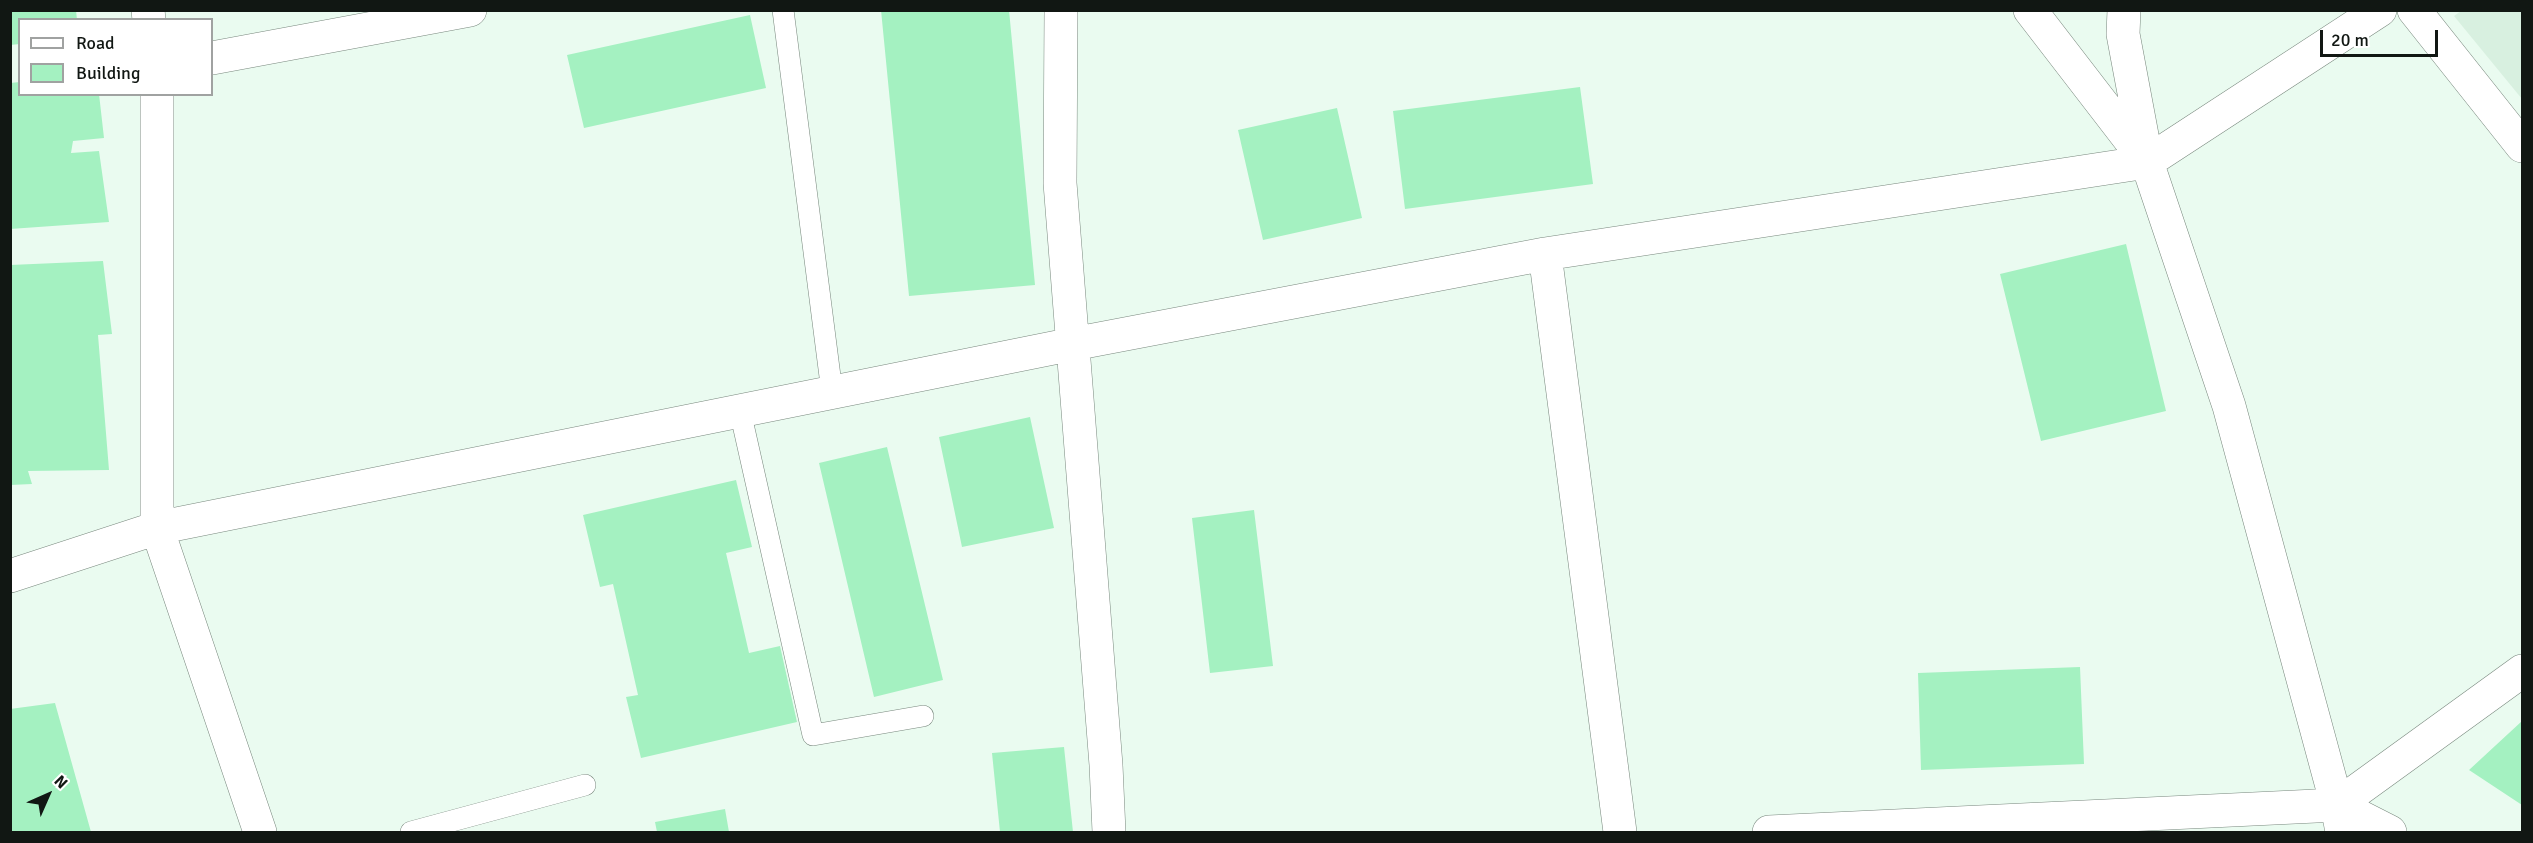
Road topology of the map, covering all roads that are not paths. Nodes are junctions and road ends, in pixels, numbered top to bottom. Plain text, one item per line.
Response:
1 (470, 10) edge
2 (783, 10) edge
3 (1061, 10) edge
4 (2030, 10) edge
5 (2124, 10) edge
6 (2380, 10) edge
7 (2414, 10) edge
8 (213, 58) edge
9 (157, 96) edge
10 (2523, 146) edge
11 (2147, 162) junction
12 (1545, 254) junction
13 (1073, 344) junction
14 (832, 393) junction
15 (740, 411) junction
16 (157, 528) junction
17 (10, 576) edge
18 (2523, 671) edge
19 (923, 716) dead end
20 (585, 785) dead end
21 (2340, 819) edge
22 (260, 832) edge
23 (411, 832) edge
24 (1109, 832) edge
25 (1620, 832) edge
26 (1769, 832) edge
27 (2390, 832) edge

1 - 8 street
2 - 14 lane
3 - 13 street
4 - 11 street
5 - 11 street
6 - 11 street
7 - 10 street
9 - 16 street
11 - 12 street
11 - 21 street
12 - 13 street
12 - 25 street
13 - 14 street
13 - 24 street
14 - 15 street
15 - 16 street
15 - 19 lane
16 - 17 street
16 - 22 street
18 - 21 street
20 - 23 lane
21 - 26 street
21 - 27 street

